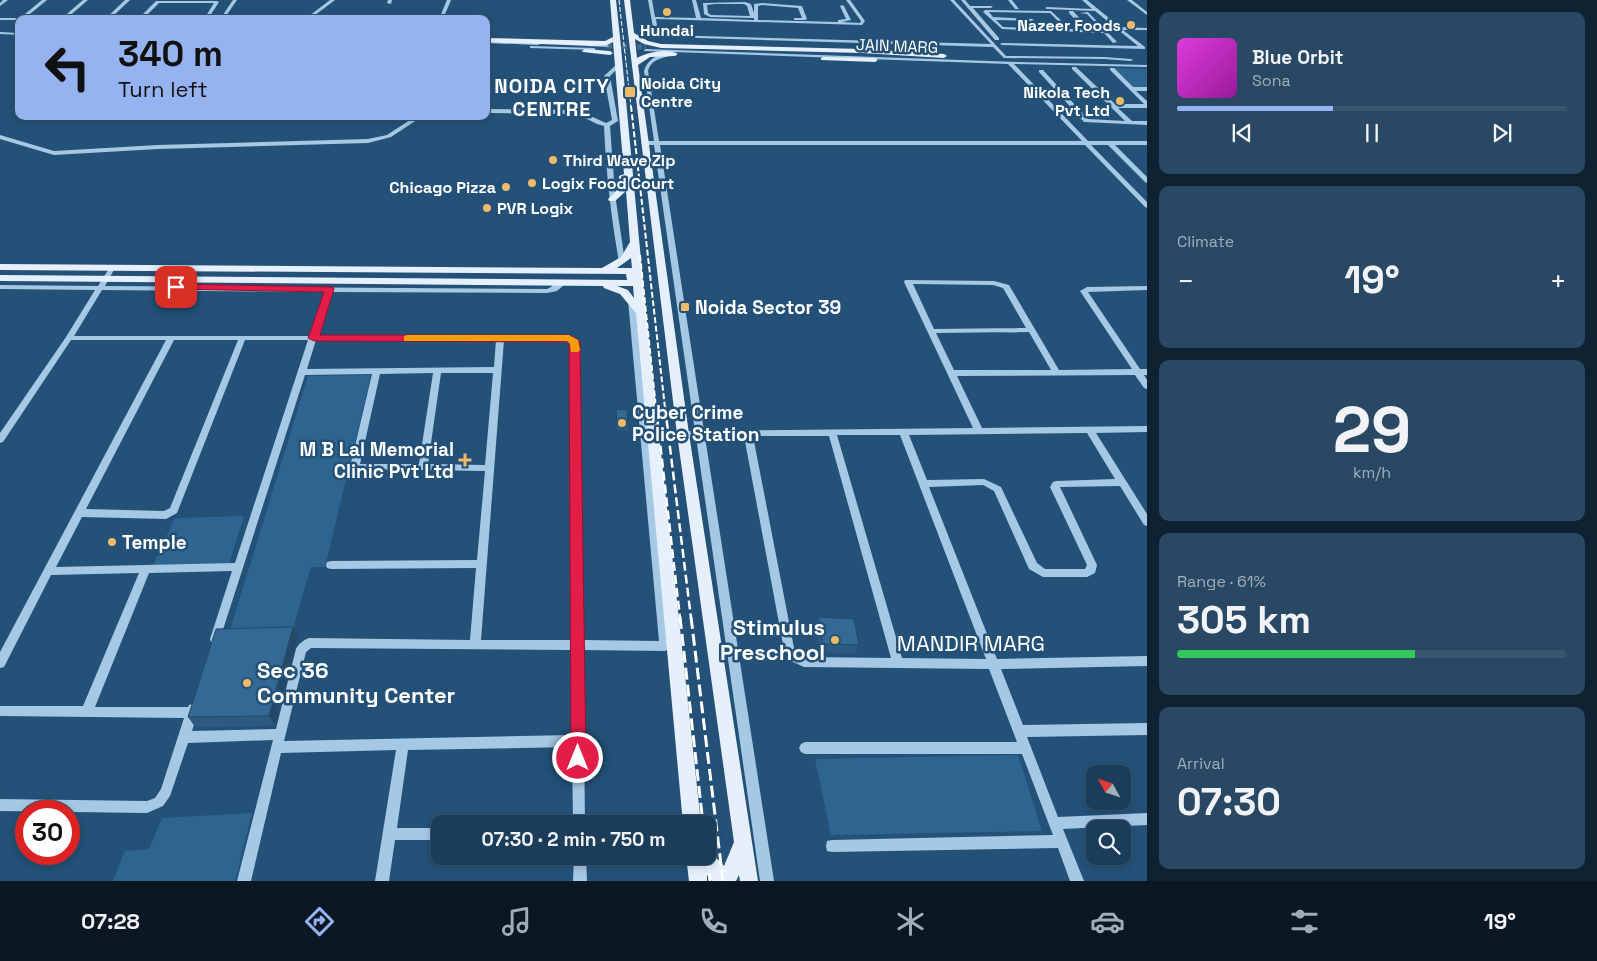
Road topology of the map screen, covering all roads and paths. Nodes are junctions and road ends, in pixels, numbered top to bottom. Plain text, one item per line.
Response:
1 (6, 0) edge
2 (45, 0) edge
3 (86, 0) edge
4 (128, 0) edge
5 (235, 0) edge
6 (332, 0) edge
7 (448, 0) edge
8 (613, 0) edge
9 (627, 0) edge
10 (650, 0) edge
11 (694, 0) edge
12 (738, 0) edge
13 (770, 0) edge
14 (848, 0) edge
15 (952, 0) edge
16 (963, 0) edge
17 (1010, 0) edge
18 (1084, 0) edge
19 (1129, 0) edge
20 (716, 1) edge
21 (0, 4) edge
22 (842, 6) dead end
23 (969, 7) junction
24 (1017, 8) junction
25 (1096, 10) junction
26 (210, 12) junction
27 (227, 12) junction
28 (1051, 12) junction
29 (1070, 12) junction
30 (1147, 14) edge
31 (26, 15) edge
32 (68, 15) edge
33 (111, 15) edge
34 (144, 15) edge
35 (208, 15) edge
36 (225, 15) edge
37 (312, 15) edge
38 (442, 15) edge
39 (654, 18) junction
40 (0, 19) edge
41 (699, 19) junction
42 (805, 19) junction
43 (980, 19) junction
44 (992, 19) junction
45 (15, 20) edge
46 (756, 20) junction
47 (1032, 20) dead end
48 (0, 28) edge
49 (15, 28) edge
50 (1086, 28) dead end
51 (1119, 28) junction
52 (1068, 29) dead end
53 (1147, 29) edge
54 (1105, 32) junction
55 (0, 33) edge
56 (15, 34) edge
57 (630, 34) junction
58 (1115, 42) dead end
59 (490, 44) edge
60 (490, 44) edge
61 (610, 45) junction
62 (999, 45) junction
63 (646, 49) junction
64 (1145, 50) edge
65 (676, 54) junction
66 (1004, 57) junction
67 (941, 58) junction
68 (1147, 58) edge
69 (1011, 60) junction
70 (1126, 60) junction
71 (1144, 61) edge
72 (618, 63) junction
73 (1018, 63) junction
74 (1024, 63) junction
75 (634, 65) junction
76 (1106, 65) junction
77 (1147, 66) edge
78 (1074, 68) junction
79 (1112, 69) junction
80 (1147, 70) edge
81 (1041, 71) dead end
82 (1132, 89) junction
83 (1147, 89) edge
84 (1147, 105) edge
85 (1113, 106) junction
86 (490, 111) edge
87 (414, 120) edge
88 (1131, 123) junction
89 (1147, 123) edge
90 (607, 125) junction
91 (0, 137) edge
92 (1147, 142) edge
93 (644, 143) junction
94 (658, 143) junction
95 (1090, 143) junction
96 (1110, 143) junction
97 (628, 161) junction
98 (1147, 181) edge
99 (612, 199) junction
100 (1147, 199) edge
101 (1147, 206) edge
102 (634, 242) junction
103 (622, 262) junction
104 (0, 267) edge
105 (112, 268) junction
106 (595, 277) junction
107 (0, 278) edge
108 (562, 282) junction
109 (103, 283) junction
110 (0, 286) edge
111 (1143, 288) edge
112 (330, 289) junction
113 (1147, 297) edge
114 (632, 300) junction
115 (641, 313) junction
116 (1030, 330) junction
117 (931, 331) junction
118 (69, 338) junction
119 (170, 338) junction
120 (243, 338) junction
121 (314, 338) junction
122 (500, 339) junction
123 (498, 370) junction
124 (377, 371) junction
125 (436, 371) junction
126 (302, 372) junction
127 (951, 372) junction
128 (1056, 372) junction
129 (1137, 372) junction
130 (1147, 372) edge
131 (1147, 386) edge
132 (1147, 429) edge
133 (1090, 430) junction
134 (903, 431) junction
135 (979, 431) junction
136 (832, 432) junction
137 (748, 433) junction
138 (683, 434) junction
139 (701, 434) junction
140 (0, 440) edge
141 (422, 467) junction
142 (489, 468) junction
143 (1122, 482) junction
144 (924, 484) junction
145 (79, 514) junction
146 (1147, 522) edge
147 (481, 564) junction
148 (330, 565) dead end
149 (238, 567) junction
150 (146, 569) junction
151 (48, 571) junction
152 (474, 644) junction
153 (578, 645) junction
154 (212, 649) edge
155 (1147, 661) edge
156 (898, 663) junction
157 (0, 664) edge
158 (994, 664) junction
159 (197, 695) edge
160 (0, 711) edge
161 (87, 711) junction
162 (192, 713) junction
163 (1147, 729) edge
164 (1019, 731) junction
165 (280, 734) junction
166 (184, 737) junction
167 (578, 741) junction
168 (403, 744) junction
169 (277, 747) junction
170 (805, 748) dead end
171 (1026, 748) junction
172 (0, 805) edge
173 (579, 815) edge
174 (691, 815) edge
175 (1147, 819) edge
176 (1055, 823) junction
177 (389, 834) junction
178 (431, 834) edge
179 (744, 840) junction
180 (1062, 840) junction
181 (832, 846) dead end
182 (580, 865) edge
183 (696, 865) edge
184 (710, 865) edge
185 (244, 881) edge
186 (382, 881) edge
187 (580, 881) edge
188 (698, 881) edge
189 (749, 881) edge
190 (767, 881) edge
191 (1078, 881) edge

1 - 21 street
2 - 31 street
3 - 32 street
4 - 33 street
5 - 27 street
6 - 37 street
7 - 38 street
8 - 61 main road
9 - 57 main road
10 - 39 street
11 - 41 street
12 - 13 street
14 - 46 street
15 - 62 street
16 - 23 street
17 - 24 street
18 - 25 street
19 - 30 street
20 - 20 street
22 - 42 street
23 - 24 street
23 - 43 street
24 - 25 street
25 - 51 street
26 - 27 street
26 - 34 street
26 - 35 street
27 - 36 street
28 - 29 street
28 - 44 street
28 - 52 street
29 - 50 street
29 - 54 street
39 - 41 street
39 - 62 street
40 - 45 street
41 - 46 street
42 - 46 street
42 - 46 street
43 - 44 street
43 - 62 street
44 - 47 street
44 - 54 street
48 - 49 street
51 - 53 street
51 - 64 street
54 - 58 street
55 - 56 street
57 - 63 main road
57 - 75 main road
59 - 61 main road
60 - 61 main road
61 - 72 main road
61 - 72 main road
62 - 64 street
62 - 66 street
62 - 69 street
63 - 65 main road
63 - 67 main road
63 - 75 main road
65 - 67 main road
65 - 94 street
66 - 67 street, JAIN MARG
66 - 69 street, JAIN MARG
67 - 69 street, JAIN MARG
68 - 71 street
69 - 70 street, JAIN MARG
69 - 73 street, JAIN MARG
69 - 95 street
70 - 71 street, JAIN MARG
70 - 76 street
72 - 90 street
72 - 97 main road
73 - 74 street, JAIN MARG
73 - 95 street
74 - 76 street, JAIN MARG
74 - 78 street
75 - 93 main road
76 - 77 street, JAIN MARG
78 - 79 street
78 - 85 street
79 - 80 street
79 - 82 street
81 - 88 street
82 - 83 street
82 - 84 street
84 - 85 street
85 - 88 street
86 - 90 street
87 - 91 street
88 - 89 street
90 - 99 street
92 - 96 street
93 - 94 street
93 - 138 main road
94 - 95 street
94 - 139 street
95 - 96 street
95 - 100 street
95 - 101 street
96 - 98 street
97 - 99 main road
97 - 102 main road
99 - 103 street
102 - 103 main road
102 - 115 main road
103 - 106 main road
104 - 105 main road
105 - 106 main road
105 - 109 street
106 - 108 main road
106 - 114 main road
107 - 109 main road
108 - 109 main road
108 - 112 street
109 - 110 street
109 - 112 street
109 - 118 street
111 - 113 street
111 - 129 street
112 - 121 street
114 - 115 main road
114 - 153 street
115 - 174 main road
116 - 117 street
116 - 117 street
116 - 128 street
117 - 127 street
118 - 119 street
118 - 140 street
119 - 120 street
119 - 145 street
120 - 121 street
120 - 145 street
121 - 122 street
121 - 126 street
122 - 123 street
122 - 153 street
123 - 125 street
123 - 142 street
124 - 125 street
124 - 126 street
124 - 141 street
125 - 141 street
126 - 149 street
127 - 128 street
127 - 135 street
128 - 129 street
129 - 130 street
129 - 131 street
132 - 133 street
133 - 135 street
133 - 143 street
134 - 135 street
134 - 136 street
134 - 144 street
136 - 137 street
136 - 156 street
137 - 139 street
137 - 156 street, MANDIR MARG
138 - 139 street
138 - 179 main road
139 - 190 street
141 - 142 street
142 - 147 street
143 - 144 street
143 - 146 street
144 - 158 street
145 - 151 street
147 - 148 street
147 - 152 street
149 - 150 street
149 - 154 street
150 - 151 street
150 - 161 street
151 - 157 street
152 - 153 street
152 - 165 street
153 - 167 street
155 - 158 street, MANDIR MARG
156 - 158 street, MANDIR MARG
158 - 164 street
159 - 162 street
160 - 161 street
161 - 162 street
162 - 166 street
163 - 164 street
164 - 171 street
165 - 166 street
165 - 169 street
166 - 172 street
167 - 168 street
167 - 173 street
168 - 169 street
168 - 177 street
169 - 185 street
170 - 171 street
171 - 176 street
175 - 176 street
176 - 180 street
177 - 178 street
177 - 186 street
179 - 184 main road
179 - 189 main road
180 - 181 street
180 - 191 street
182 - 187 street
183 - 188 main road

